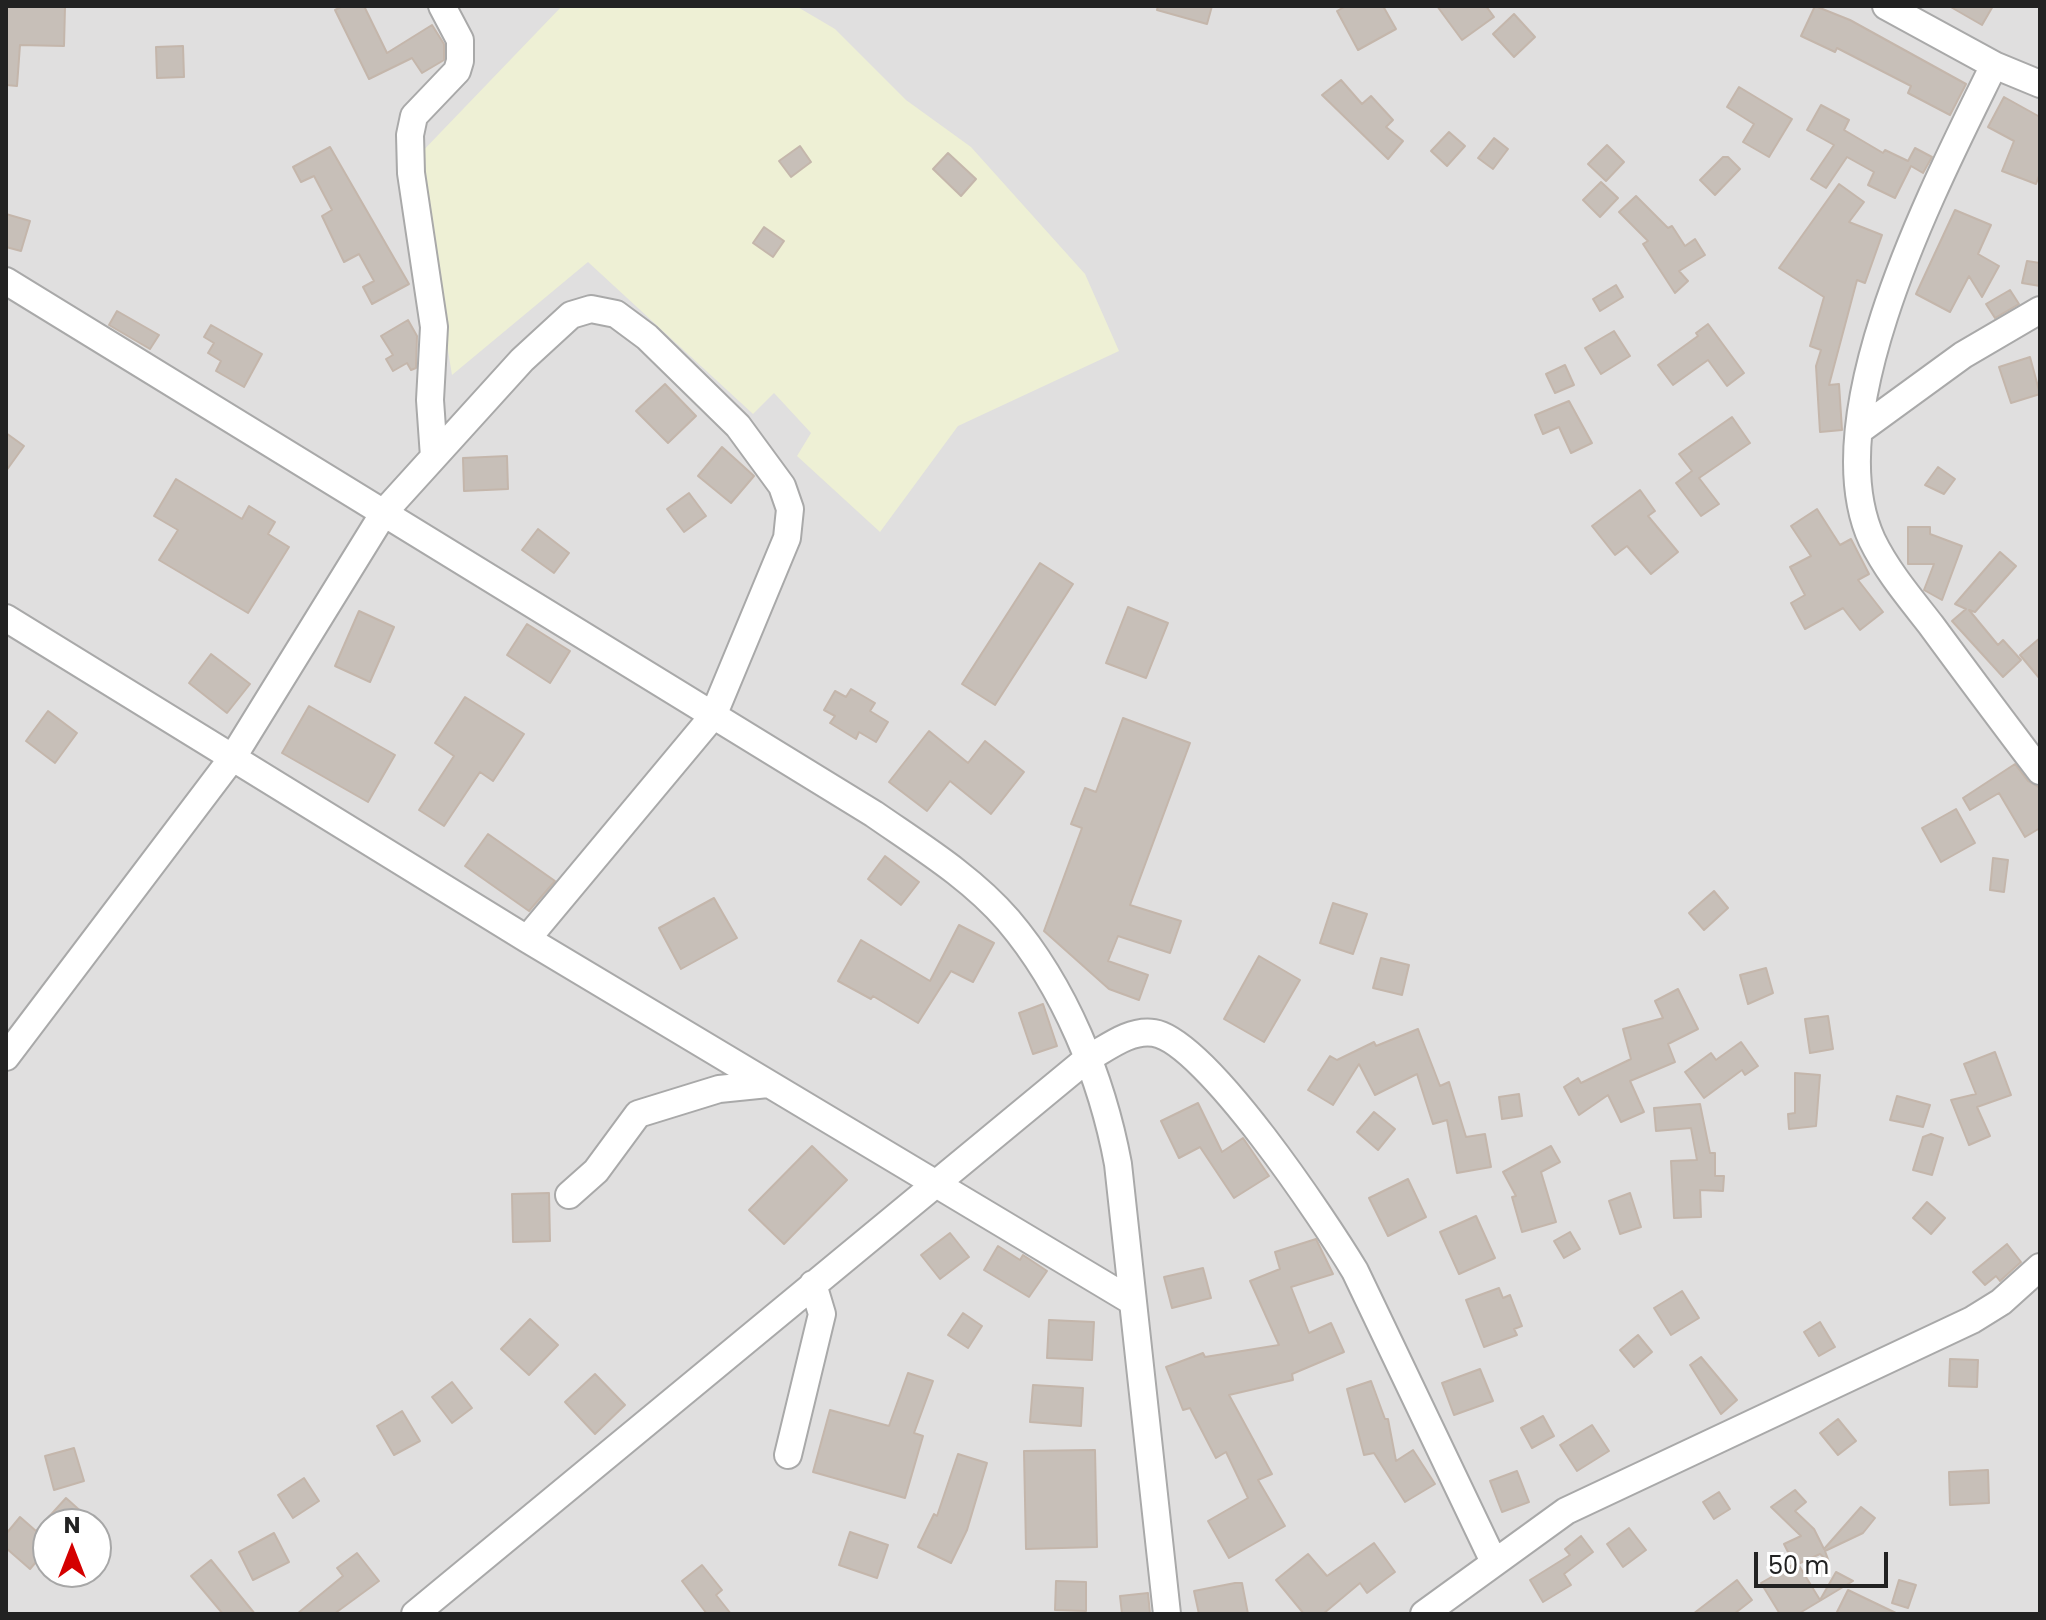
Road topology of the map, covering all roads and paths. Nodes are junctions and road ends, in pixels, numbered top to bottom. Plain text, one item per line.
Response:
1 (442, 6) edge
2 (1886, 6) edge
3 (1994, 65) junction
4 (2040, 84) edge
5 (6, 281) edge
6 (2040, 310) edge
7 (1860, 430) junction
8 (434, 457) junction
9 (385, 511) junction
10 (6, 618) edge
11 (713, 716) junction
12 (233, 757) junction
13 (2040, 771) edge
14 (527, 939) junction
15 (6, 1057) edge
16 (1087, 1059) junction
17 (768, 1084) junction
18 (934, 1184) junction
19 (569, 1195) dead end
20 (2040, 1267) edge
21 (813, 1284) junction
22 (1130, 1300) junction
23 (788, 1455) dead end
24 (1494, 1562) junction
25 (422, 1612) edge
26 (1167, 1614) edge
27 (1424, 1614) edge

1 - 8 street
2 - 3 street
3 - 4 street
3 - 7 street
5 - 9 street
6 - 7 street
7 - 13 street
8 - 9 street
8 - 11 street
9 - 11 street
9 - 12 street
10 - 12 street
11 - 14 street
11 - 16 street
12 - 14 street
12 - 15 street
14 - 17 street
16 - 18 street
16 - 22 street
16 - 24 street
17 - 18 street
17 - 19 street
18 - 21 street
18 - 22 street
20 - 24 street
21 - 23 street
21 - 25 street
22 - 26 street
24 - 27 street

